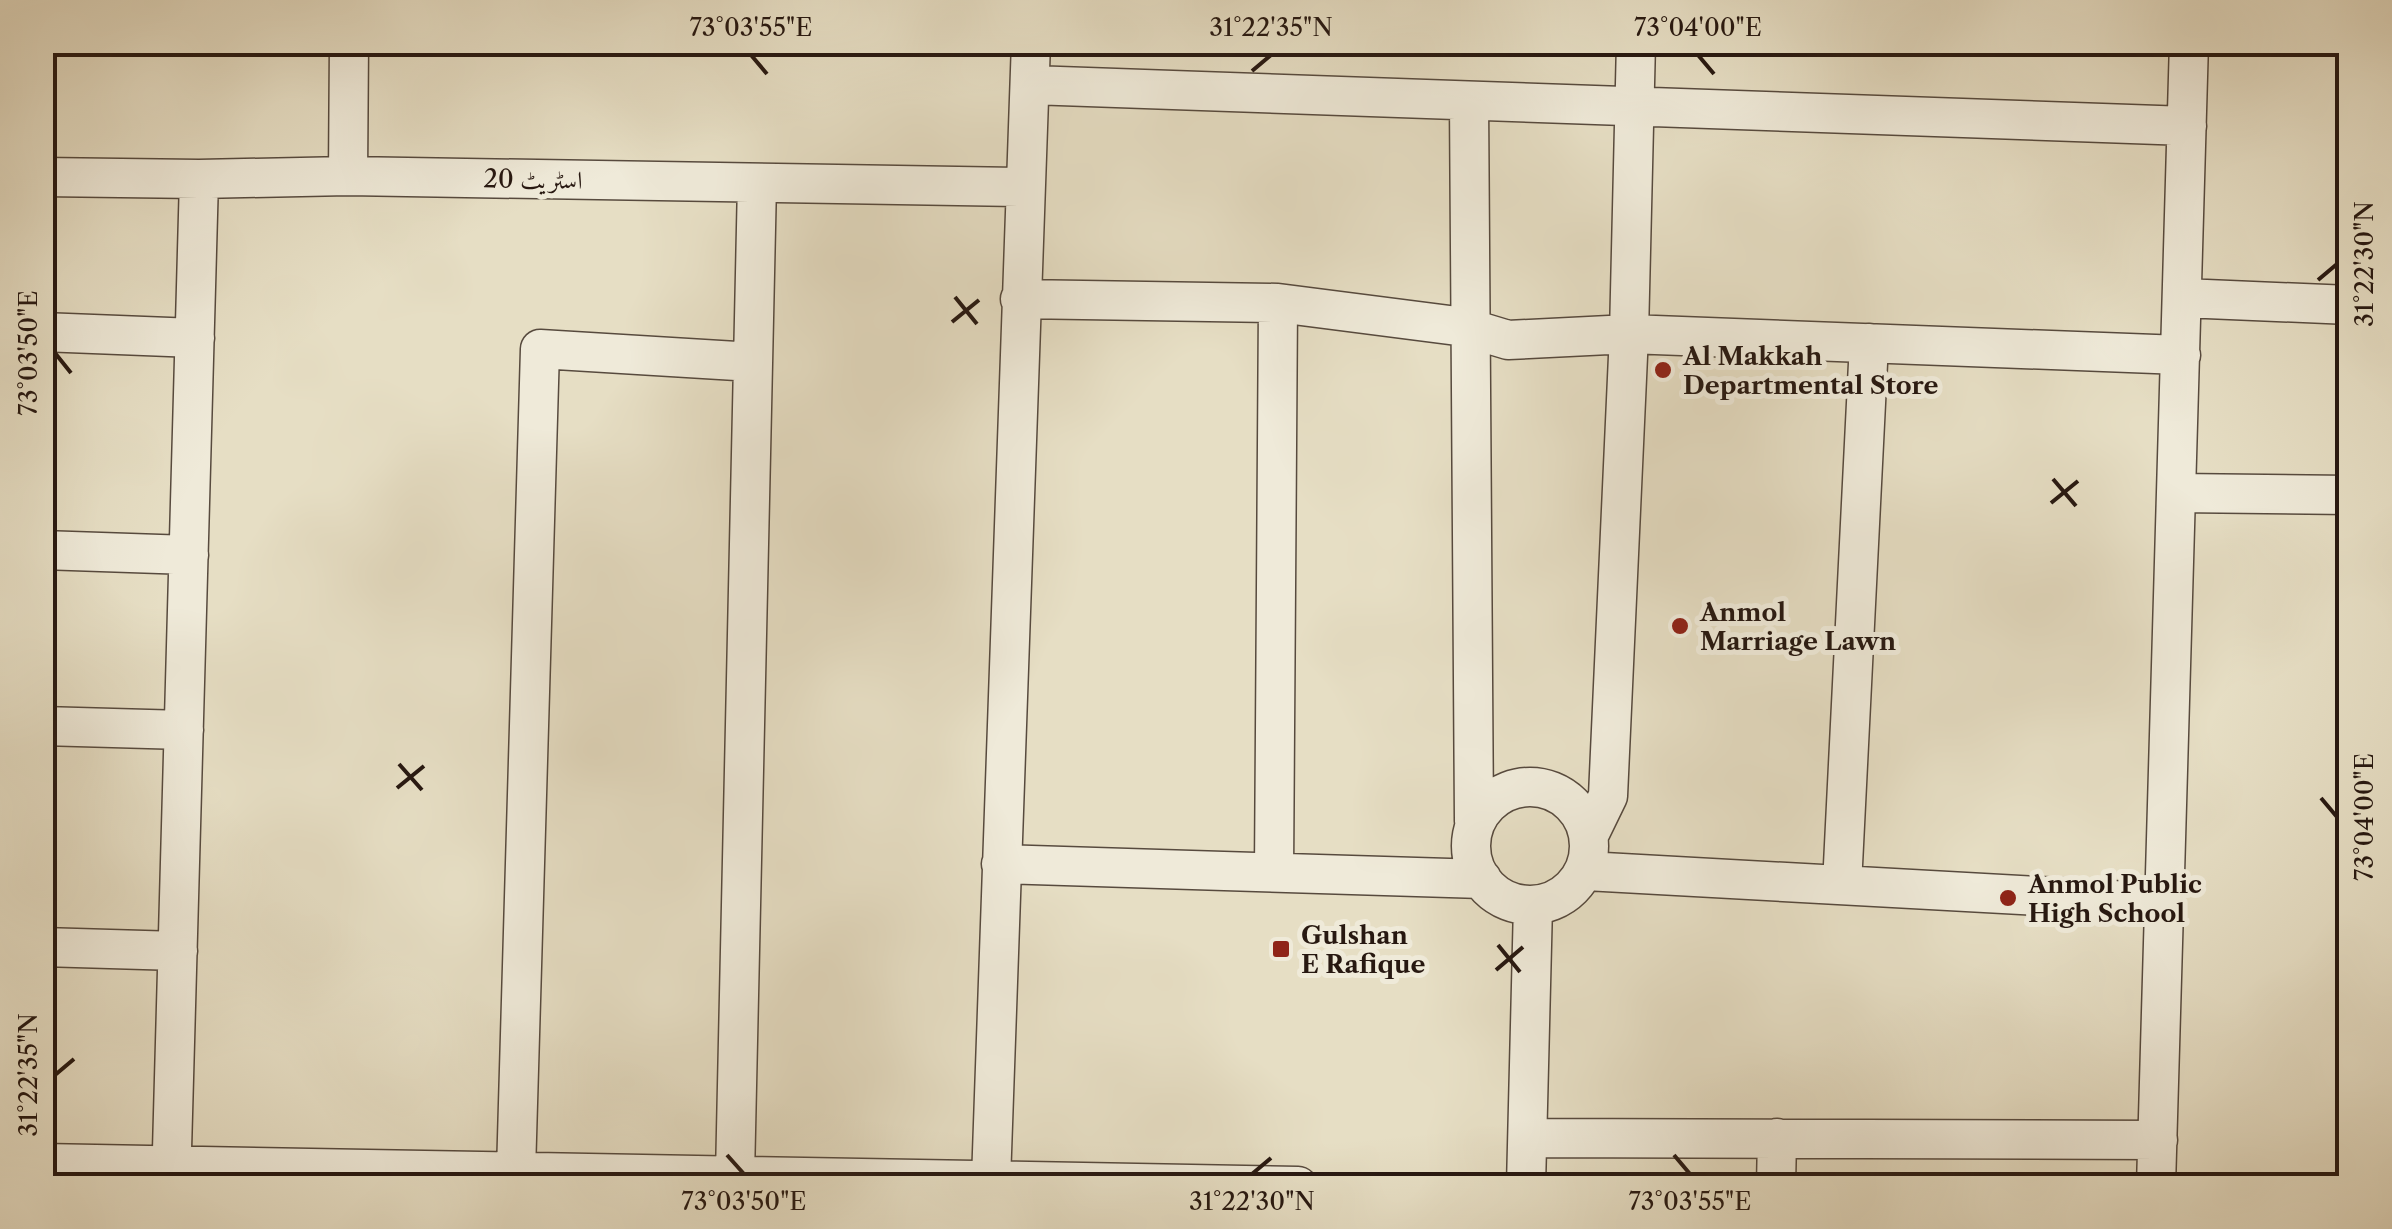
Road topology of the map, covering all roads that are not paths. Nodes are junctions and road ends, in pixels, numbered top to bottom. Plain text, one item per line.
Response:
1 (349, 42) edge
2 (1032, 42) edge
3 (1636, 42) edge
4 (2189, 42) edge
5 (1032, 85) junction
6 (1469, 101) junction
7 (1634, 107) junction
8 (2187, 126) junction
9 (42, 176) edge
10 (348, 176) junction
11 (200, 180) junction
12 (757, 183) junction
13 (1024, 187) junction
14 (2183, 298) junction
15 (1020, 299) junction
16 (1278, 303) junction
17 (2350, 305) edge
18 (1470, 329) junction
19 (42, 332) edge
20 (1630, 334) junction
21 (195, 338) junction
22 (1870, 343) junction
23 (2181, 355) junction
24 (753, 362) junction
25 (2177, 493) junction
26 (2350, 495) edge
27 (42, 550) edge
28 (189, 555) junction
29 (42, 726) edge
30 (184, 730) junction
31 (1474, 821) junction
32 (1590, 833) junction
33 (1001, 864) junction
34 (1586, 871) junction
35 (1274, 872) junction
36 (1482, 879) junction
37 (1842, 885) junction
38 (2165, 903) junction
39 (1533, 905) junction
40 (42, 947) edge
41 (178, 951) junction
42 (1528, 1138) junction
43 (1778, 1138) junction
44 (2158, 1140) junction
45 (42, 1163) edge
46 (516, 1172) junction
47 (172, 1176) edge
48 (735, 1176) junction
49 (431, 1179) edge
50 (991, 1181) junction
51 (836, 1182) edge
52 (1268, 1186) edge
53 (1298, 1186) edge
54 (1526, 1186) edge
55 (1776, 1186) edge
56 (2156, 1186) edge

1 - 10 street
2 - 5 street
3 - 7 street
4 - 8 street
5 - 6 street
5 - 13 street
6 - 7 street
6 - 18 street
7 - 8 street
7 - 20 street
8 - 14 street
9 - 11 street, اسٹریٹ 20
10 - 11 street, اسٹریٹ 20
10 - 12 street, اسٹریٹ 20
11 - 21 street
12 - 13 street, اسٹریٹ 20
12 - 24 street
13 - 15 street
14 - 17 street
14 - 23 street
15 - 16 street
15 - 33 street
16 - 18 street
16 - 35 street
18 - 20 street
18 - 31 street
19 - 21 street
20 - 22 street
20 - 32 street
21 - 28 street
22 - 23 street
22 - 37 street
23 - 25 street
24 - 46 street
24 - 48 street
25 - 26 street
25 - 38 street
27 - 28 street
28 - 30 street
29 - 30 street
30 - 41 street
31 - 32 street
31 - 36 street
32 - 34 street
33 - 35 street
33 - 50 street
34 - 37 street
34 - 39 street
35 - 36 street
36 - 39 street
37 - 38 street
38 - 44 street
39 - 42 street
40 - 41 street
41 - 47 street
42 - 43 street
42 - 54 street
43 - 44 street
43 - 55 street
44 - 56 street
45 - 47 street
46 - 48 street
46 - 49 street
47 - 49 street
48 - 51 street
50 - 51 street
50 - 52 street
52 - 53 street

